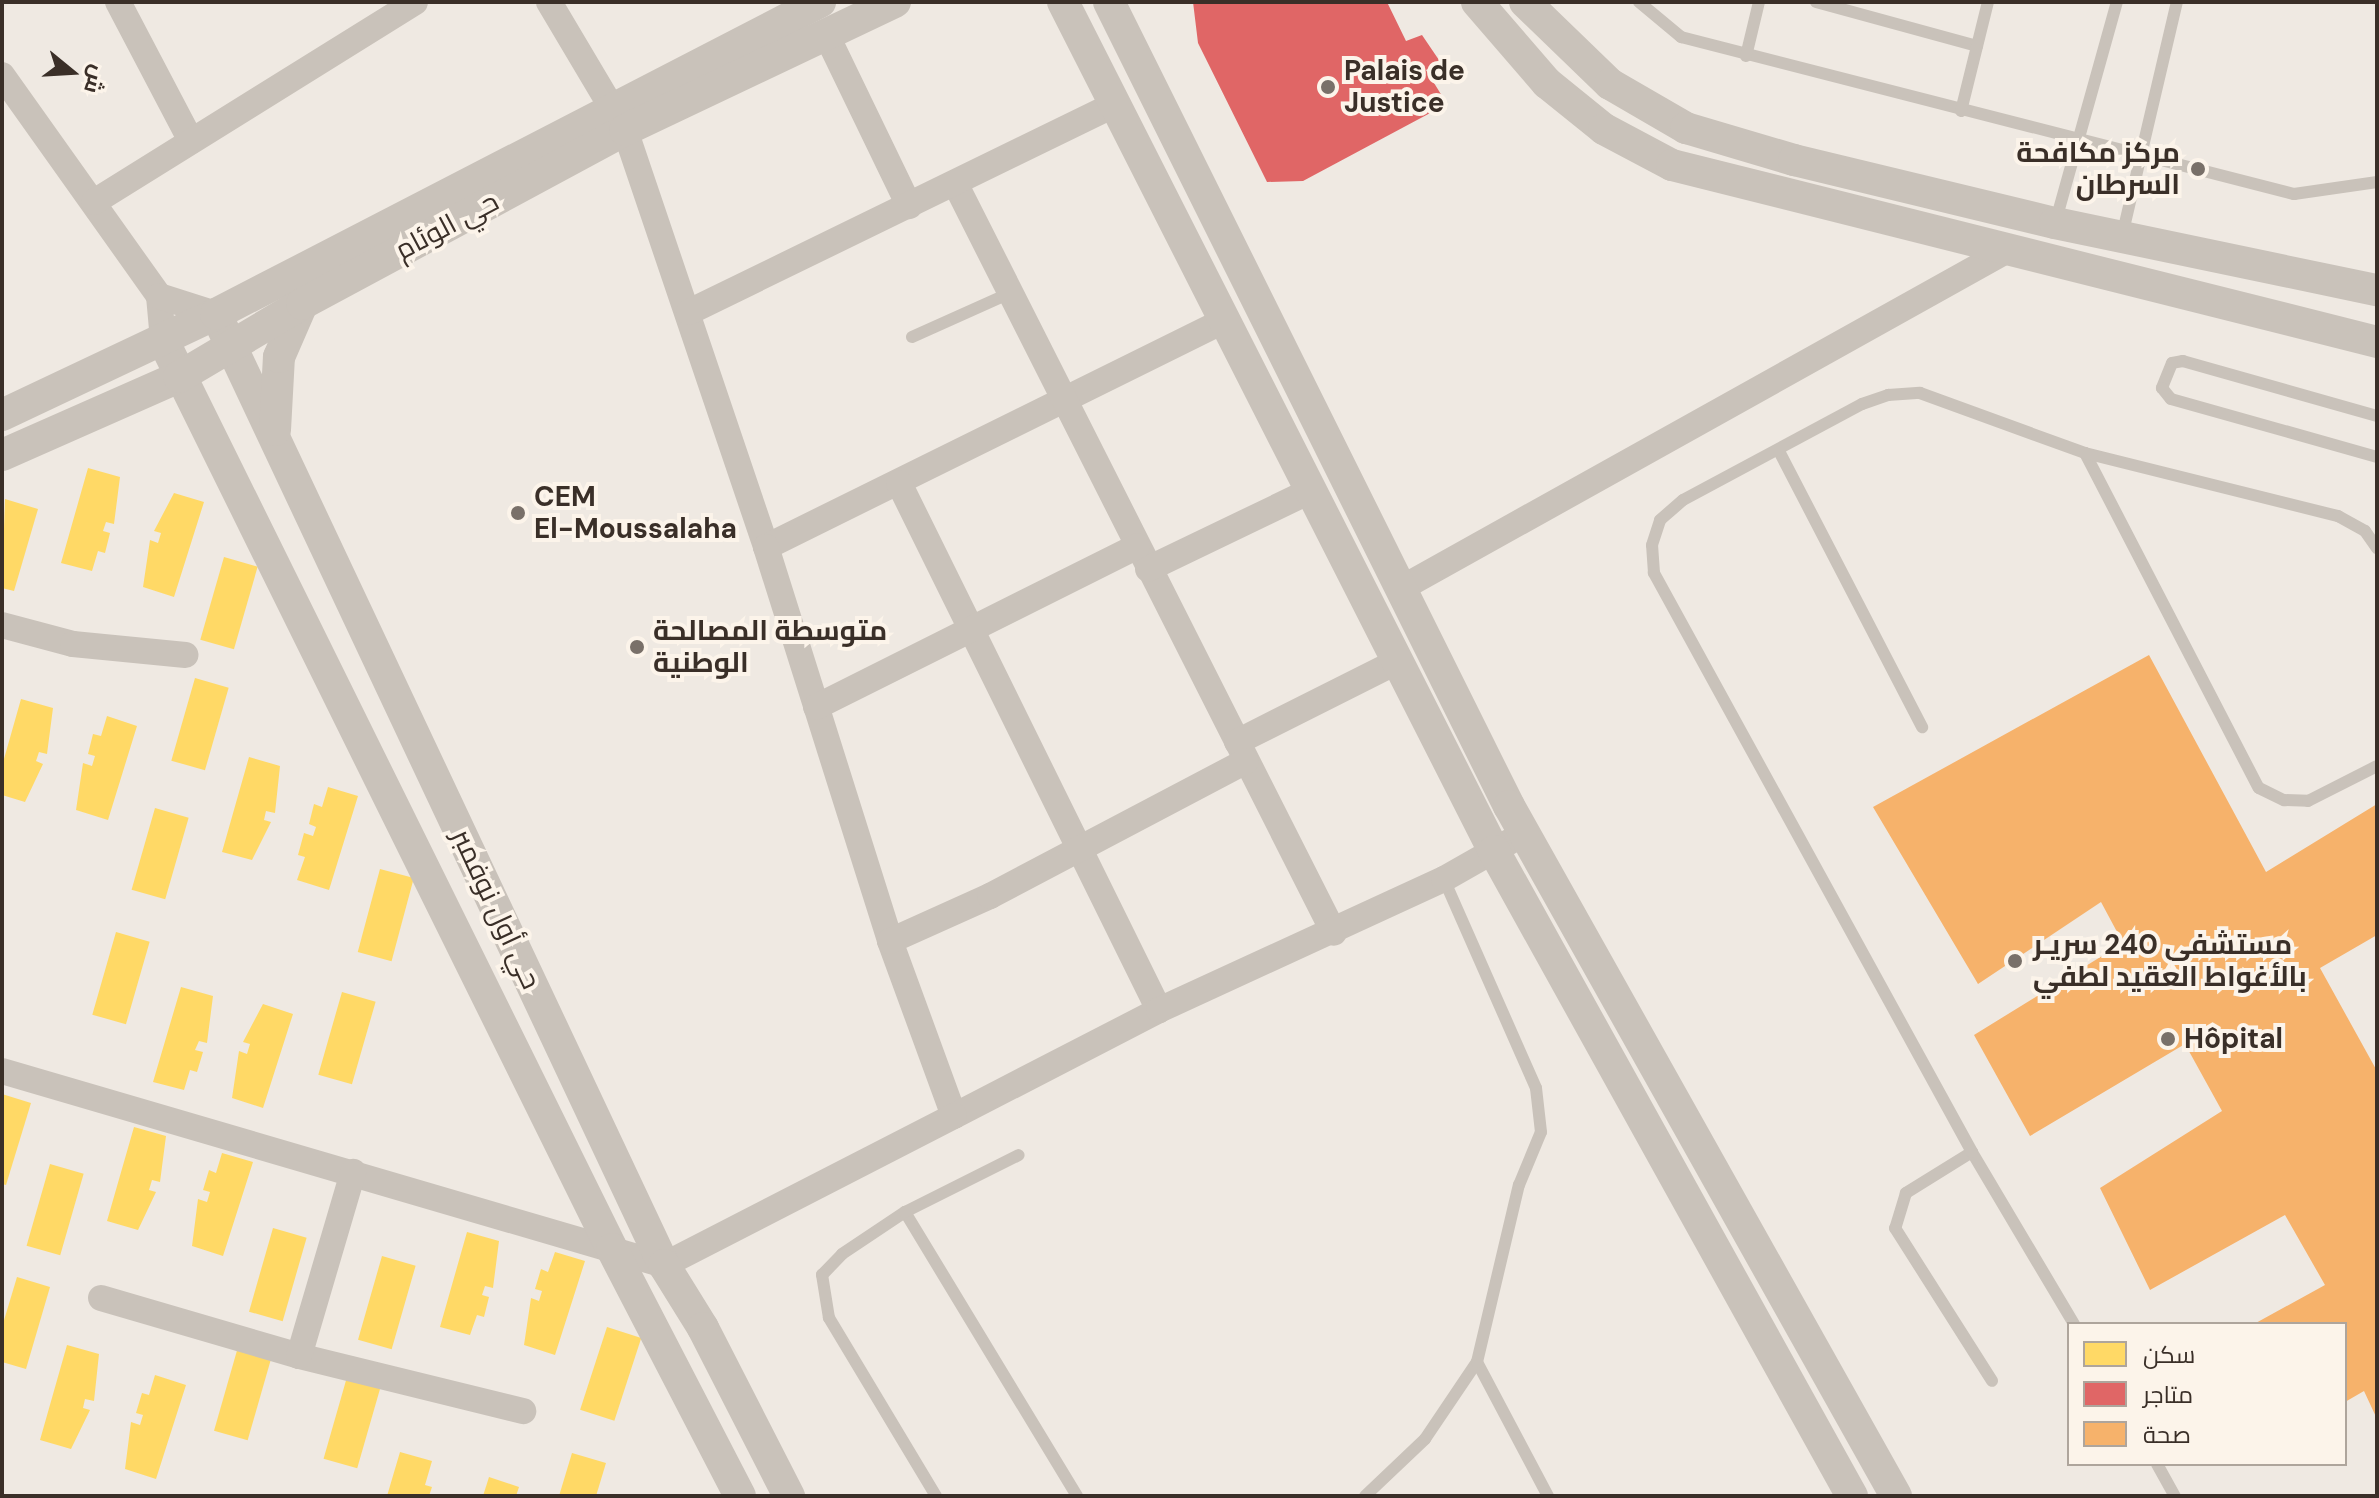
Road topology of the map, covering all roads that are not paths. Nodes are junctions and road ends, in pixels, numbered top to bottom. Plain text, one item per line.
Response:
1 (118, 2) edge
2 (415, 2) edge
3 (549, 2) edge
4 (820, 2) edge
5 (895, 2) edge
6 (1063, 2) edge
7 (1109, 2) edge
8 (1477, 2) edge
9 (1525, 2) edge
10 (1639, 2) edge
11 (1759, 2) edge
12 (1816, 2) edge
13 (1988, 2) edge
14 (2117, 2) edge
15 (2177, 2) edge
16 (782, 9) edge
17 (827, 36) junction
18 (1977, 46) junction
19 (1746, 56) junction
20 (2, 75) edge
21 (1112, 106) junction
22 (1961, 111) junction
23 (620, 118) junction
24 (2080, 138) junction
25 (191, 141) junction
26 (2139, 155) junction
27 (2377, 182) edge
28 (955, 183) junction
29 (94, 202) junction
30 (909, 206) junction
31 (2055, 223) junction
32 (2121, 238) junction
33 (2006, 251) junction
34 (2377, 290) edge
35 (1012, 292) junction
36 (159, 296) junction
37 (302, 304) junction
38 (689, 312) junction
39 (216, 314) junction
40 (1225, 320) junction
41 (912, 337) dead end
42 (163, 340) junction
43 (2377, 342) edge
44 (232, 346) junction
45 (179, 377) junction
46 (1067, 398) junction
47 (2, 415) edge
48 (2377, 416) edge
49 (275, 441) junction
50 (6, 444) edge
51 (1780, 453) junction
52 (2085, 453) junction
53 (2377, 457) edge
54 (899, 483) junction
55 (1312, 490) junction
56 (766, 547) junction
57 (2377, 548) edge
58 (1143, 557) junction
59 (1400, 589) junction
60 (2, 625) edge
61 (975, 631) junction
62 (185, 655) dead end
63 (1398, 661) junction
64 (816, 707) junction
65 (1922, 727) dead end
66 (1242, 752) junction
67 (2377, 766) edge
68 (1525, 833) junction
69 (1082, 849) junction
70 (1494, 851) junction
71 (1444, 879) junction
72 (1334, 933) junction
73 (890, 941) junction
74 (1159, 1010) junction
75 (2, 1071) edge
76 (954, 1116) junction
77 (1972, 1152) junction
78 (1019, 1155) dead end
79 (353, 1172) junction
80 (905, 1212) junction
81 (612, 1249) junction
82 (664, 1265) junction
83 (101, 1298) dead end
84 (2073, 1322) edge
85 (299, 1356) junction
86 (1477, 1362) junction
87 (1992, 1381) dead end
88 (523, 1411) dead end
89 (2158, 1466) edge
90 (740, 1496) edge
91 (789, 1496) edge
92 (936, 1496) edge
93 (1077, 1496) edge
94 (1365, 1496) edge
95 (1548, 1496) edge
96 (1852, 1496) edge
97 (1896, 1496) edge
98 (2175, 1496) edge

1 - 25 street
2 - 25 street
3 - 23 street
4 - 16 street, حي الوئام
5 - 17 street, حي الوئام
6 - 21 street
7 - 59 street
8 - 33 street
9 - 31 street
10 - 19 lane
11 - 19 lane
12 - 18 lane
13 - 18 lane
14 - 24 lane
15 - 26 lane
16 - 23 street, حي الوئام
17 - 23 street, حي الوئام
17 - 30 street
18 - 22 lane
19 - 22 lane
20 - 29 street
21 - 28 street
21 - 40 street
22 - 24 lane
23 - 37 street, حي الوئام
23 - 38 street
23 - 39 street, حي الوئام
24 - 26 lane
24 - 31 lane
25 - 29 street
26 - 27 lane
26 - 32 lane
28 - 30 street
28 - 35 street
29 - 36 street
30 - 38 street
31 - 32 street
32 - 34 street
33 - 43 street
33 - 59 street
35 - 41 lane
35 - 46 street
36 - 39 street
36 - 42 street
37 - 44 street, حي الوئام
37 - 49 street
38 - 56 street
39 - 42 street, حي الوئام
39 - 44 street, حي أول نوفمبر
40 - 46 street
40 - 55 street
42 - 45 street, حي أول نوفمبر
42 - 47 street, حي الوئام
44 - 45 street, حي الوئام
44 - 49 street, حي أول نوفمبر
45 - 50 street, حي الوئام
45 - 81 street, حي أول نوفمبر
46 - 54 street
46 - 58 street
48 - 53 lane
49 - 82 street, حي أول نوفمبر
51 - 52 lane
51 - 65 lane
51 - 77 lane
52 - 57 lane
52 - 67 lane
54 - 56 street
54 - 61 street
55 - 58 street
55 - 63 street
56 - 64 street
58 - 61 street
58 - 66 street
59 - 68 street
60 - 62 street
61 - 64 street
61 - 69 street
63 - 66 street
63 - 70 street
64 - 73 street
66 - 69 street
66 - 72 street
68 - 70 street
68 - 97 street
69 - 73 street
69 - 74 street
70 - 71 street
70 - 96 street
71 - 72 street
71 - 86 lane
72 - 74 street
73 - 76 street
74 - 76 street
75 - 79 street
76 - 82 street
77 - 84 lane
77 - 87 lane
78 - 80 lane
79 - 81 street
79 - 85 street
80 - 92 lane
80 - 93 lane
81 - 82 street
81 - 90 street, حي أول نوفمبر
82 - 91 street, حي أول نوفمبر
83 - 85 street
85 - 88 street
86 - 94 lane
86 - 95 lane
89 - 98 lane

